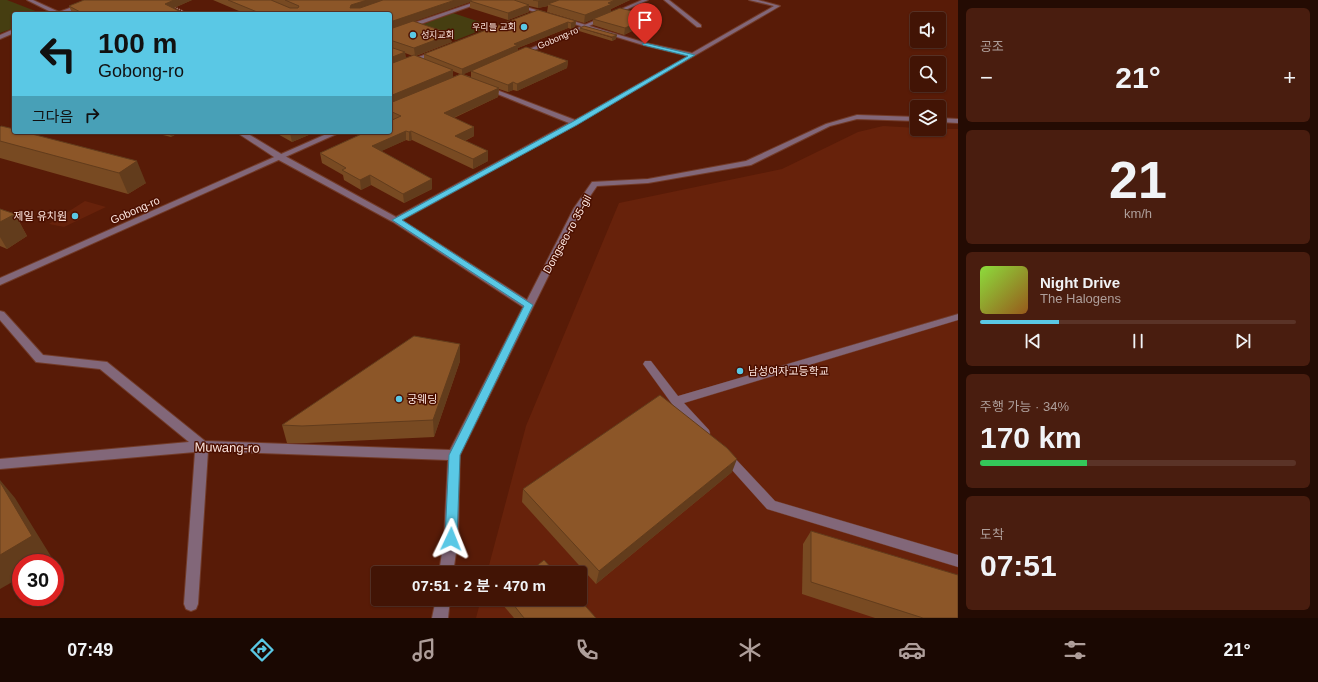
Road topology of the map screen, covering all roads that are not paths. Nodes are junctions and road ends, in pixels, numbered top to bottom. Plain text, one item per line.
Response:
1 (30, 0) edge
2 (95, 0) edge
3 (486, 0) edge
4 (498, 0) edge
5 (646, 0) edge
6 (666, 0) edge
7 (752, 0) edge
8 (545, 9) dead end
9 (539, 11) junction
10 (55, 12) edge
11 (64, 12) edge
12 (524, 17) edge
13 (587, 26) junction
14 (698, 26) dead end
15 (12, 32) edge
16 (392, 32) edge
17 (0, 37) edge
18 (444, 49) edge
19 (692, 55) junction
20 (402, 56) edge
21 (514, 57) edge
22 (414, 61) junction
23 (421, 63) edge
24 (392, 69) edge
25 (477, 84) edge
26 (910, 119) edge
27 (946, 120) edge
28 (958, 121) edge
29 (575, 123) junction
30 (32, 134) edge
31 (243, 134) edge
32 (332, 134) edge
33 (0, 149) edge
34 (280, 157) junction
35 (396, 220) junction
36 (0, 282) edge
37 (528, 305) junction
38 (0, 314) edge
39 (958, 316) edge
40 (648, 364) dead end
41 (676, 402) junction
42 (202, 446) junction
43 (454, 455) junction
44 (0, 464) edge
45 (958, 561) edge
46 (447, 566) edge
47 (191, 604) dead end
48 (442, 606) edge
49 (440, 618) edge

1 - 10 street
2 - 11 street
3 - 16 street
4 - 9 street
5 - 13 street, Gobong-ro
6 - 14 street
7 - 19 street
8 - 9 street
9 - 12 street
9 - 13 street
13 - 19 street, Gobong-ro
13 - 21 street, Gobong-ro
15 - 17 street
18 - 22 street
19 - 29 street
20 - 22 street
22 - 23 street
22 - 24 street
25 - 29 street
26 - 37 street, Dongseo-ro 35-gil
27 - 28 street
29 - 35 street
30 - 33 street
31 - 34 street
32 - 34 street, Gobong-ro
34 - 35 street
34 - 36 street, Gobong-ro
35 - 37 street
37 - 43 street, Dongseo-ro 35-gil
38 - 42 street
39 - 41 lane
40 - 41 lane
41 - 45 lane
42 - 43 street, Muwang-ro
42 - 44 street, Muwang-ro
42 - 47 street
43 - 46 street, Dongseo-ro 35-gil
48 - 49 street

